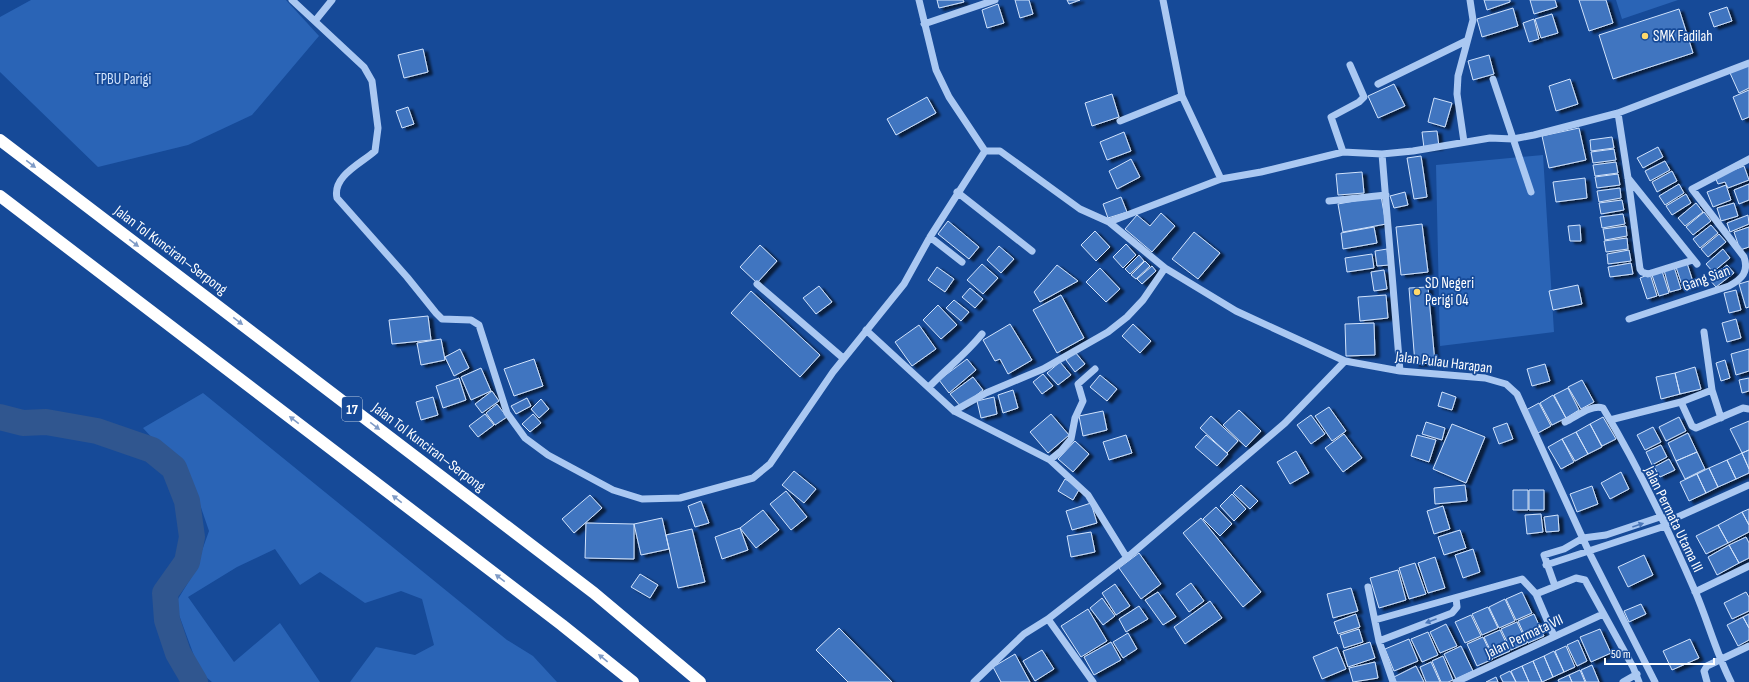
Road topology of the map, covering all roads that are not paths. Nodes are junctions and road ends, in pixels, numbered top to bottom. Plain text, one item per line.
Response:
1 (292, 0) edge
2 (332, 0) edge
3 (919, 0) edge
4 (995, 0) edge
5 (1163, 0) edge
6 (1470, 0) edge
7 (315, 21) junction
8 (924, 24) junction
9 (1466, 41) junction
10 (1749, 63) edge
11 (1350, 65) dead end
12 (1493, 79) dead end
13 (1378, 84) dead end
14 (1182, 96) junction
15 (1618, 112) junction
16 (1120, 120) dead end
17 (1513, 138) junction
18 (0, 140) edge
19 (1464, 142) junction
20 (985, 151) junction
21 (1343, 152) junction
22 (1382, 154) junction
23 (1749, 159) edge
24 (1628, 178) junction
25 (1221, 179) junction
26 (957, 192) junction
27 (1531, 192) dead end
28 (1386, 195) junction
29 (0, 196) edge
30 (1329, 201) dead end
31 (1109, 222) junction
32 (930, 236) junction
33 (1032, 251) dead end
34 (962, 262) dead end
35 (1165, 268) junction
36 (757, 284) dead end
37 (1630, 320) dead end
38 (866, 330) junction
39 (1704, 332) dead end
40 (982, 334) dead end
41 (843, 358) junction
42 (1345, 361) junction
43 (1096, 369) dead end
44 (1400, 371) junction
45 (929, 387) junction
46 (1712, 390) junction
47 (1680, 402) junction
48 (1749, 409) edge
49 (954, 411) junction
50 (1721, 418) junction
51 (1610, 420) junction
52 (1565, 422) dead end
53 (1050, 460) junction
54 (1749, 485) edge
55 (1660, 517) junction
56 (1671, 520) junction
57 (1665, 526) junction
58 (1583, 538) junction
59 (1588, 552) junction
60 (1127, 558) junction
61 (1546, 565) junction
62 (1749, 566) edge
63 (1555, 586) junction
64 (1368, 587) dead end
65 (1695, 592) junction
66 (1536, 594) junction
67 (1456, 598) junction
68 (1603, 614) junction
69 (1048, 619) junction
70 (1375, 620) junction
71 (1554, 636) junction
72 (1379, 641) junction
73 (1749, 646) edge
74 (1720, 661) junction
75 (1637, 674) junction
76 (633, 682) edge
77 (700, 682) edge
78 (974, 682) edge
79 (1093, 682) edge
80 (1394, 682) edge
81 (1456, 682) edge
82 (1623, 682) edge
83 (1639, 682) edge
84 (1656, 682) edge
85 (1707, 682) edge
86 (1731, 682) edge

1 - 7 street
2 - 7 street
3 - 8 street
4 - 8 street
5 - 14 street
6 - 9 street
7 - 41 street
8 - 20 street
9 - 13 street
9 - 19 street
10 - 15 street
11 - 21 street
12 - 17 street
14 - 16 street
14 - 25 street
15 - 17 street
15 - 24 street
17 - 19 street
17 - 27 street
18 -> 77 highway, Jalan Tol Kunciran–Serpong / 17
19 - 22 street
20 - 26 street
20 - 31 street, Jalan Pulau Harapan
21 - 22 street
21 - 25 street
22 - 28 street
23 - 37 street, Gang Sian
24 - 24 street
25 - 31 street
26 - 32 street
26 - 33 street
28 - 30 street
28 - 44 street
76 -> 29 highway
31 - 35 street, Jalan Pulau Harapan
32 - 34 street
32 - 38 street
35 - 42 street, Jalan Pulau Harapan
35 - 49 street
36 - 41 street
38 - 41 street
38 - 45 street
39 - 46 street
40 - 45 street
42 - 44 street, Jalan Pulau Harapan
42 - 60 street
43 - 53 street
44 - 58 street, Jalan Pulau Harapan
45 - 49 street
46 - 47 street
46 - 50 street
47 - 50 street
47 - 51 street
48 - 50 street
49 - 53 street
51 - 52 street, Jalan Permata Utama III
51 - 55 street, Jalan Permata Utama III
53 - 60 street
54 - 56 street
55 - 56 street
55 - 57 street, Jalan Permata Utama III
58 -> 55 street
56 - 57 street
57 - 59 street
57 - 65 street, Jalan Permata Utama III
58 - 59 street, Jalan Pulau Harapan
58 - 61 street
59 - 61 street
59 - 84 street, Jalan Pulau Harapan
60 - 69 street
61 - 63 street
62 - 65 street
63 - 66 street
63 - 68 street
64 - 70 street
65 - 74 street, Jalan Permata Utama III
66 - 67 street
66 - 71 street
67 - 70 street
67 -> 72 street
68 - 71 street, Jalan Permata VII
68 - 75 street
69 - 78 street
69 - 79 street
70 - 72 street
71 - 81 street, Jalan Permata VII
72 - 80 street
73 - 74 street
74 - 85 street
74 - 86 street, Jalan Permata Utama III
75 - 82 street
75 - 83 street

